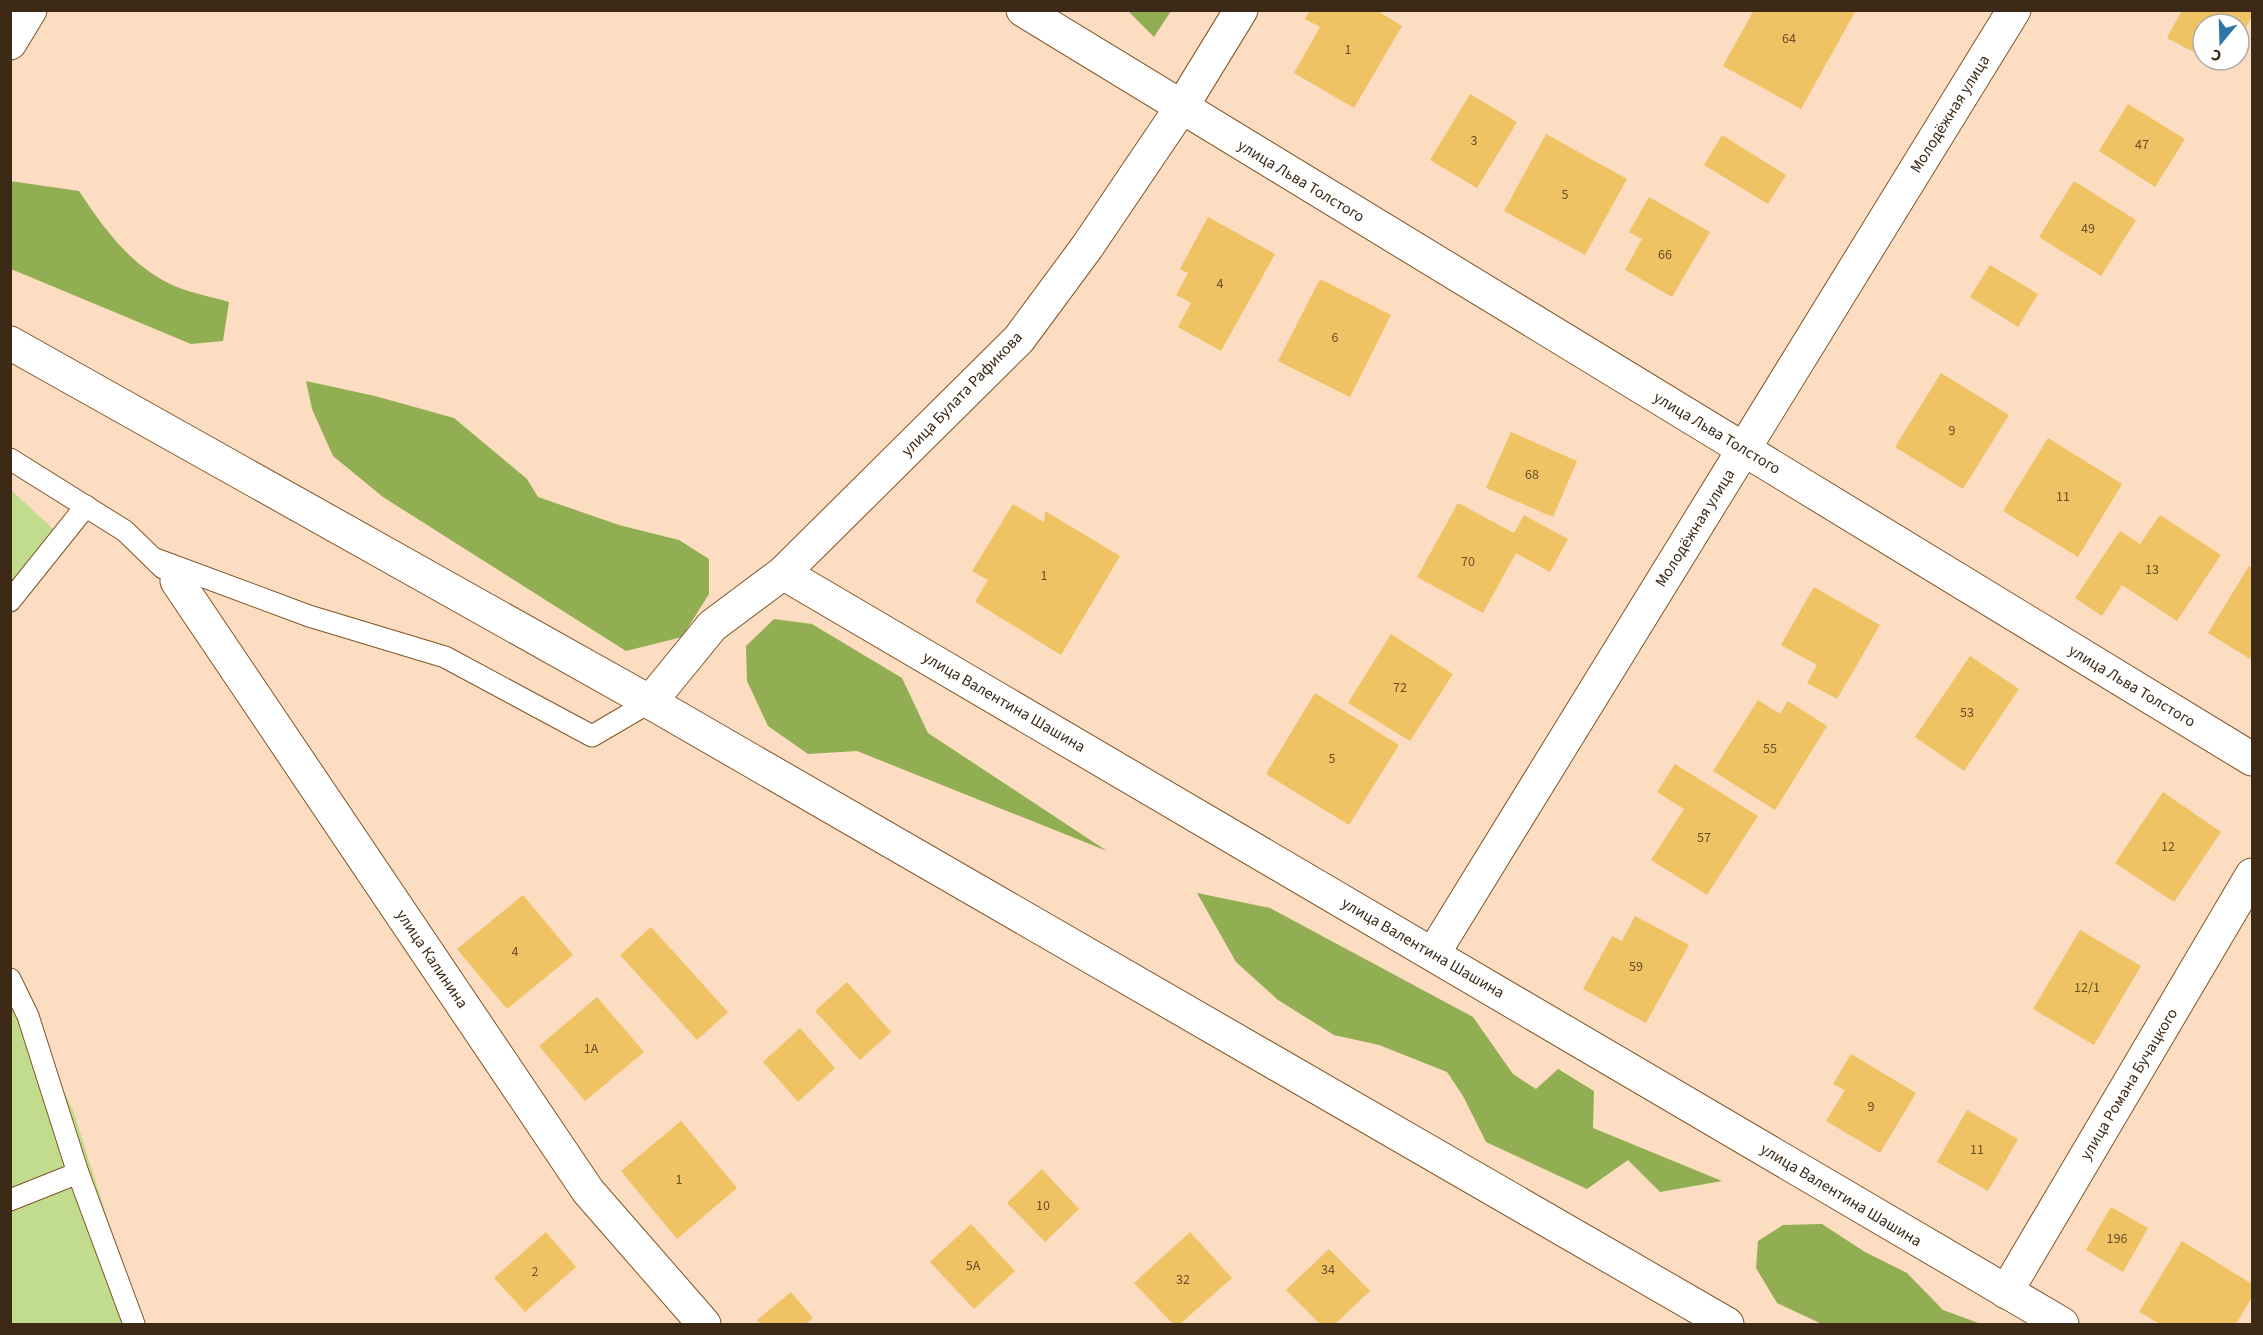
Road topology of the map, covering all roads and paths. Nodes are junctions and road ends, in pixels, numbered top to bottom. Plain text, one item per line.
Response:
1 (30, 10) edge
2 (1023, 10) edge
3 (1241, 10) edge
4 (2014, 10) edge
5 (10, 43) edge
6 (1181, 108) junction
7 (10, 343) edge
8 (1743, 449) junction
9 (10, 459) edge
10 (86, 506) junction
11 (153, 558) junction
12 (783, 573) junction
13 (177, 581) joint
14 (10, 601) edge
15 (650, 702) junction
16 (2253, 759) edge
17 (2253, 875) edge
18 (1433, 954) junction
19 (10, 979) edge
20 (78, 1173) junction
21 (10, 1200) edge
22 (2006, 1292) junction
23 (1714, 1321) edge
24 (134, 1324) edge
25 (704, 1324) edge
26 (2062, 1324) edge

1 - 5 street
2 - 6 street, улица Льва Толстого
3 - 6 street, улица Булата Рафикова
4 - 8 street, Молодёжная улица
6 - 8 street, улица Льва Толстого
6 - 12 street, улица Булата Рафикова
7 - 15 street
8 - 16 street, улица Льва Толстого
8 - 18 street, Молодёжная улица
9 - 10 lane
10 - 11 lane
10 - 14 lane
11 - 13 lane
11 - 15 lane
12 - 15 street, улица Булата Рафикова
12 - 18 street, улица Валентина Шашина
13 - 25 street, улица Калинина
15 - 23 street
17 - 22 street, улица Романа Бучацкого
18 - 22 street, улица Валентина Шашина
19 - 20 lane
20 - 21 lane
20 - 24 lane
22 - 26 street, улица Валентина Шашина

